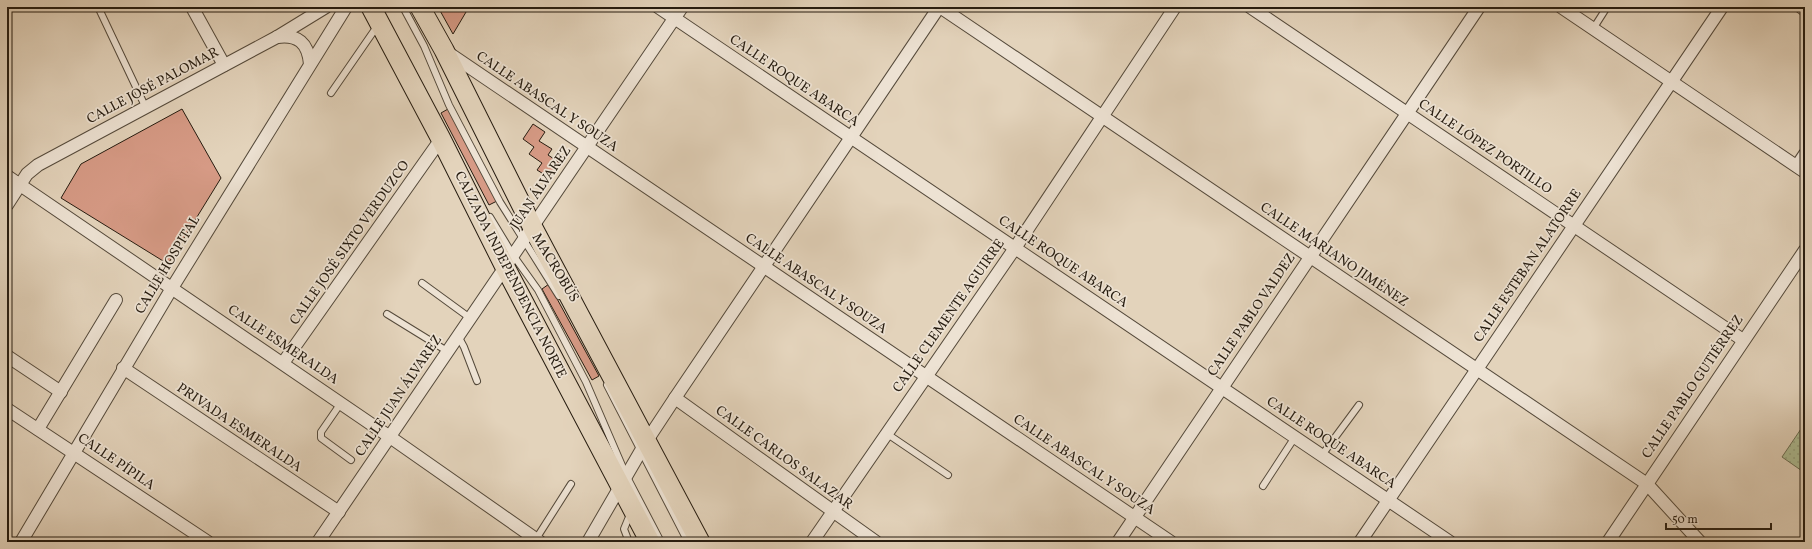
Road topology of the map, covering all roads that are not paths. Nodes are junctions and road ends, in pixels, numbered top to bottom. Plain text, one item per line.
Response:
1 (192, 7) edge
2 (326, 7) edge
3 (346, 7) edge
4 (403, 7) edge
5 (420, 7) edge
6 (658, 7) edge
7 (682, 7) edge
8 (939, 7) edge
9 (1175, 7) edge
10 (1250, 7) edge
11 (1479, 7) edge
12 (1561, 7) edge
13 (1607, 7) edge
14 (1722, 7) edge
15 (1801, 7) edge
16 (1805, 10) edge
17 (100, 11) dead end
18 (376, 12) edge
19 (674, 18) junction
20 (1593, 28) junction
21 (277, 37) junction
22 (444, 50) junction
23 (310, 64) junction
24 (224, 65) junction
25 (1671, 82) junction
26 (331, 93) dead end
27 (145, 106) junction
28 (1407, 113) junction
29 (1101, 116) junction
30 (851, 137) junction
31 (441, 139) junction
32 (586, 148) junction
33 (1805, 154) edge
34 (460, 160) dead end
35 (1801, 169) edge
36 (7, 176) edge
37 (20, 185) junction
38 (7, 205) edge
39 (485, 209) dead end
40 (1574, 225) junction
41 (528, 234) junction
42 (1015, 248) junction
43 (1805, 250) edge
44 (1310, 257) junction
45 (509, 261) junction
46 (763, 267) junction
47 (422, 283) dead end
48 (172, 288) junction
49 (116, 300) dead end
50 (561, 301) dead end
51 (386, 314) dead end
52 (470, 318) junction
53 (457, 336) junction
54 (1743, 340) junction
55 (447, 351) junction
56 (7, 356) edge
57 (283, 363) junction
58 (123, 368) junction
59 (1476, 369) junction
60 (925, 375) junction
61 (477, 381) dead end
62 (605, 382) dead end
63 (1221, 387) junction
64 (61, 392) junction
65 (674, 398) junction
66 (341, 403) junction
67 (1359, 405) dead end
68 (7, 409) edge
69 (38, 430) junction
70 (886, 433) junction
71 (390, 437) junction
72 (1295, 437) junction
73 (644, 447) junction
74 (74, 452) junction
75 (1322, 456) junction
76 (351, 460) dead end
77 (948, 475) dead end
78 (624, 482) junction
79 (570, 484) dead end
80 (1646, 484) junction
81 (1263, 486) dead end
82 (1389, 501) junction
83 (633, 508) junction
84 (339, 512) junction
85 (833, 512) junction
86 (1134, 517) junction
87 (538, 541) edge
88 (21, 542) edge
89 (208, 542) edge
90 (318, 542) edge
91 (588, 542) edge
92 (629, 542) edge
93 (650, 542) edge
94 (662, 542) edge
95 (688, 542) edge
96 (700, 542) edge
97 (812, 542) edge
98 (876, 542) edge
99 (1118, 542) edge
100 (1171, 542) edge
101 (1360, 542) edge
102 (1450, 542) edge
103 (1608, 542) edge
104 (1700, 542) edge

1 - 24 street
2 - 21 street, CALLE JOSÉ PALOMAR
3 - 23 street, CALLE HOSPITAL
4 - 41 lane, MACROBÚS
5 - 22 main road
6 - 19 street, CALLE ROQUE ABARCA
7 - 19 street, JUAN ÁLVAREZ
8 - 29 street, CALLE MARIANO JIMÉNEZ
8 - 30 street
9 - 29 street, CALLE CLEMENTE AGUIRRE
10 - 28 street, CALLE LÓPEZ PORTILLO
11 - 28 street, CALLE PABLO VALDEZ
12 - 20 street
13 - 20 lane
14 - 25 street, CALLE ESTEBAN ALATORRE
15 - 16 street
17 - 27 lane
18 - 26 lane
18 - 31 main road, CALZADA INDEPENDENCIA NORTE
18 - 34 lane
19 - 30 street, CALLE ROQUE ABARCA
19 - 32 street, JUAN ÁLVAREZ
20 - 25 street
21 - 23 street
21 - 24 street, CALLE JOSÉ PALOMAR
22 - 32 street, CALLE ABASCAL Y SOUZA
22 - 41 main road
23 - 48 street, CALLE HOSPITAL
24 - 27 street, CALLE JOSÉ PALOMAR
25 - 35 street
25 - 40 street, CALLE ESTEBAN ALATORRE
27 - 37 street, CALLE JOSÉ PALOMAR
28 - 40 street, CALLE LÓPEZ PORTILLO
28 - 44 street, CALLE PABLO VALDEZ
29 - 42 street, CALLE CLEMENTE AGUIRRE
29 - 44 street, CALLE MARIANO JIMÉNEZ
30 - 42 street, CALLE ROQUE ABARCA
30 - 46 street
31 - 45 main road, CALZADA INDEPENDENCIA NORTE
31 - 57 street, CALLE JOSÉ SIXTO VERDUZCO
32 - 41 street, JUAN ÁLVAREZ
32 - 46 street, CALLE ABASCAL Y SOUZA
33 - 35 street
36 - 37 street, CALLE ESMERALDA
37 - 38 street, CALLE JOSÉ PALOMAR
37 - 48 street, CALLE ESMERALDA
39 - 45 lane
40 - 54 street, CALLE LÓPEZ PORTILLO
40 - 59 street, CALLE ESTEBAN ALATORRE
41 - 45 street, JUAN ÁLVAREZ
41 - 50 lane, MACROBÚS
41 - 73 main road
42 - 60 street, CALLE CLEMENTE AGUIRRE
42 - 63 street, CALLE ROQUE ABARCA
43 - 54 street, CALLE PABLO GUTIÉRREZ
44 - 59 street, CALLE MARIANO JIMÉNEZ
44 - 63 street, CALLE PABLO VALDEZ
45 - 52 street, CALLE JUAN ÁLVAREZ
45 - 78 main road, CALZADA INDEPENDENCIA NORTE
46 - 60 street, CALLE ABASCAL Y SOUZA
46 - 65 street
47 - 52 lane
48 - 57 street, CALLE ESMERALDA
48 - 58 street, CALLE HOSPITAL
49 - 64 street
51 - 55 lane
52 - 53 street, CALLE JUAN ÁLVAREZ
53 - 55 street, CALLE JUAN ÁLVAREZ
53 - 61 lane
54 - 80 street, CALLE PABLO GUTIÉRREZ
55 - 71 street, CALLE JUAN ÁLVAREZ
56 - 64 street
57 - 66 street, CALLE ESMERALDA
58 - 74 street, CALLE HOSPITAL
58 - 84 street, PRIVADA ESMERALDA
59 - 80 street, CALLE MARIANO JIMÉNEZ
59 - 82 street, CALLE ESTEBAN ALATORRE
60 - 70 street, CALLE CLEMENTE AGUIRRE
60 - 86 street, CALLE ABASCAL Y SOUZA
62 - 73 lane
63 - 72 street, CALLE ROQUE ABARCA
63 - 86 street, CALLE PABLO VALDEZ
64 - 69 street
65 - 73 street
65 - 85 street, CALLE CARLOS SALAZAR
66 - 71 street, CALLE ESMERALDA
66 - 76 lane
67 - 75 lane
68 - 69 street, CALLE PÍPILA
69 - 74 street, CALLE PÍPILA
70 - 77 lane
70 - 85 street, CALLE CLEMENTE AGUIRRE
71 - 84 street, CALLE JUAN ÁLVAREZ
71 - 87 street, CALLE ESMERALDA
72 - 75 street, CALLE ROQUE ABARCA
72 - 81 lane
73 - 78 street
73 - 95 lane
73 - 96 main road
74 - 88 street, CALLE HOSPITAL
74 - 89 street, CALLE PÍPILA
75 - 82 street, CALLE ROQUE ABARCA
78 - 83 main road, CALZADA INDEPENDENCIA NORTE
78 - 91 street
78 - 94 lane
79 - 87 lane
80 - 103 street, CALLE PABLO GUTIÉRREZ
80 - 104 street, CALLE MARIANO JIMÉNEZ
82 - 101 street, CALLE ESTEBAN ALATORRE
82 - 102 street, CALLE ROQUE ABARCA
83 - 92 lane
83 - 93 main road, CALZADA INDEPENDENCIA NORTE
84 - 90 street, CALLE JUAN ÁLVAREZ
85 - 97 street, CALLE CLEMENTE AGUIRRE
85 - 98 street, CALLE CARLOS SALAZAR
86 - 99 street, CALLE PABLO VALDEZ
86 - 100 street, CALLE ABASCAL Y SOUZA

